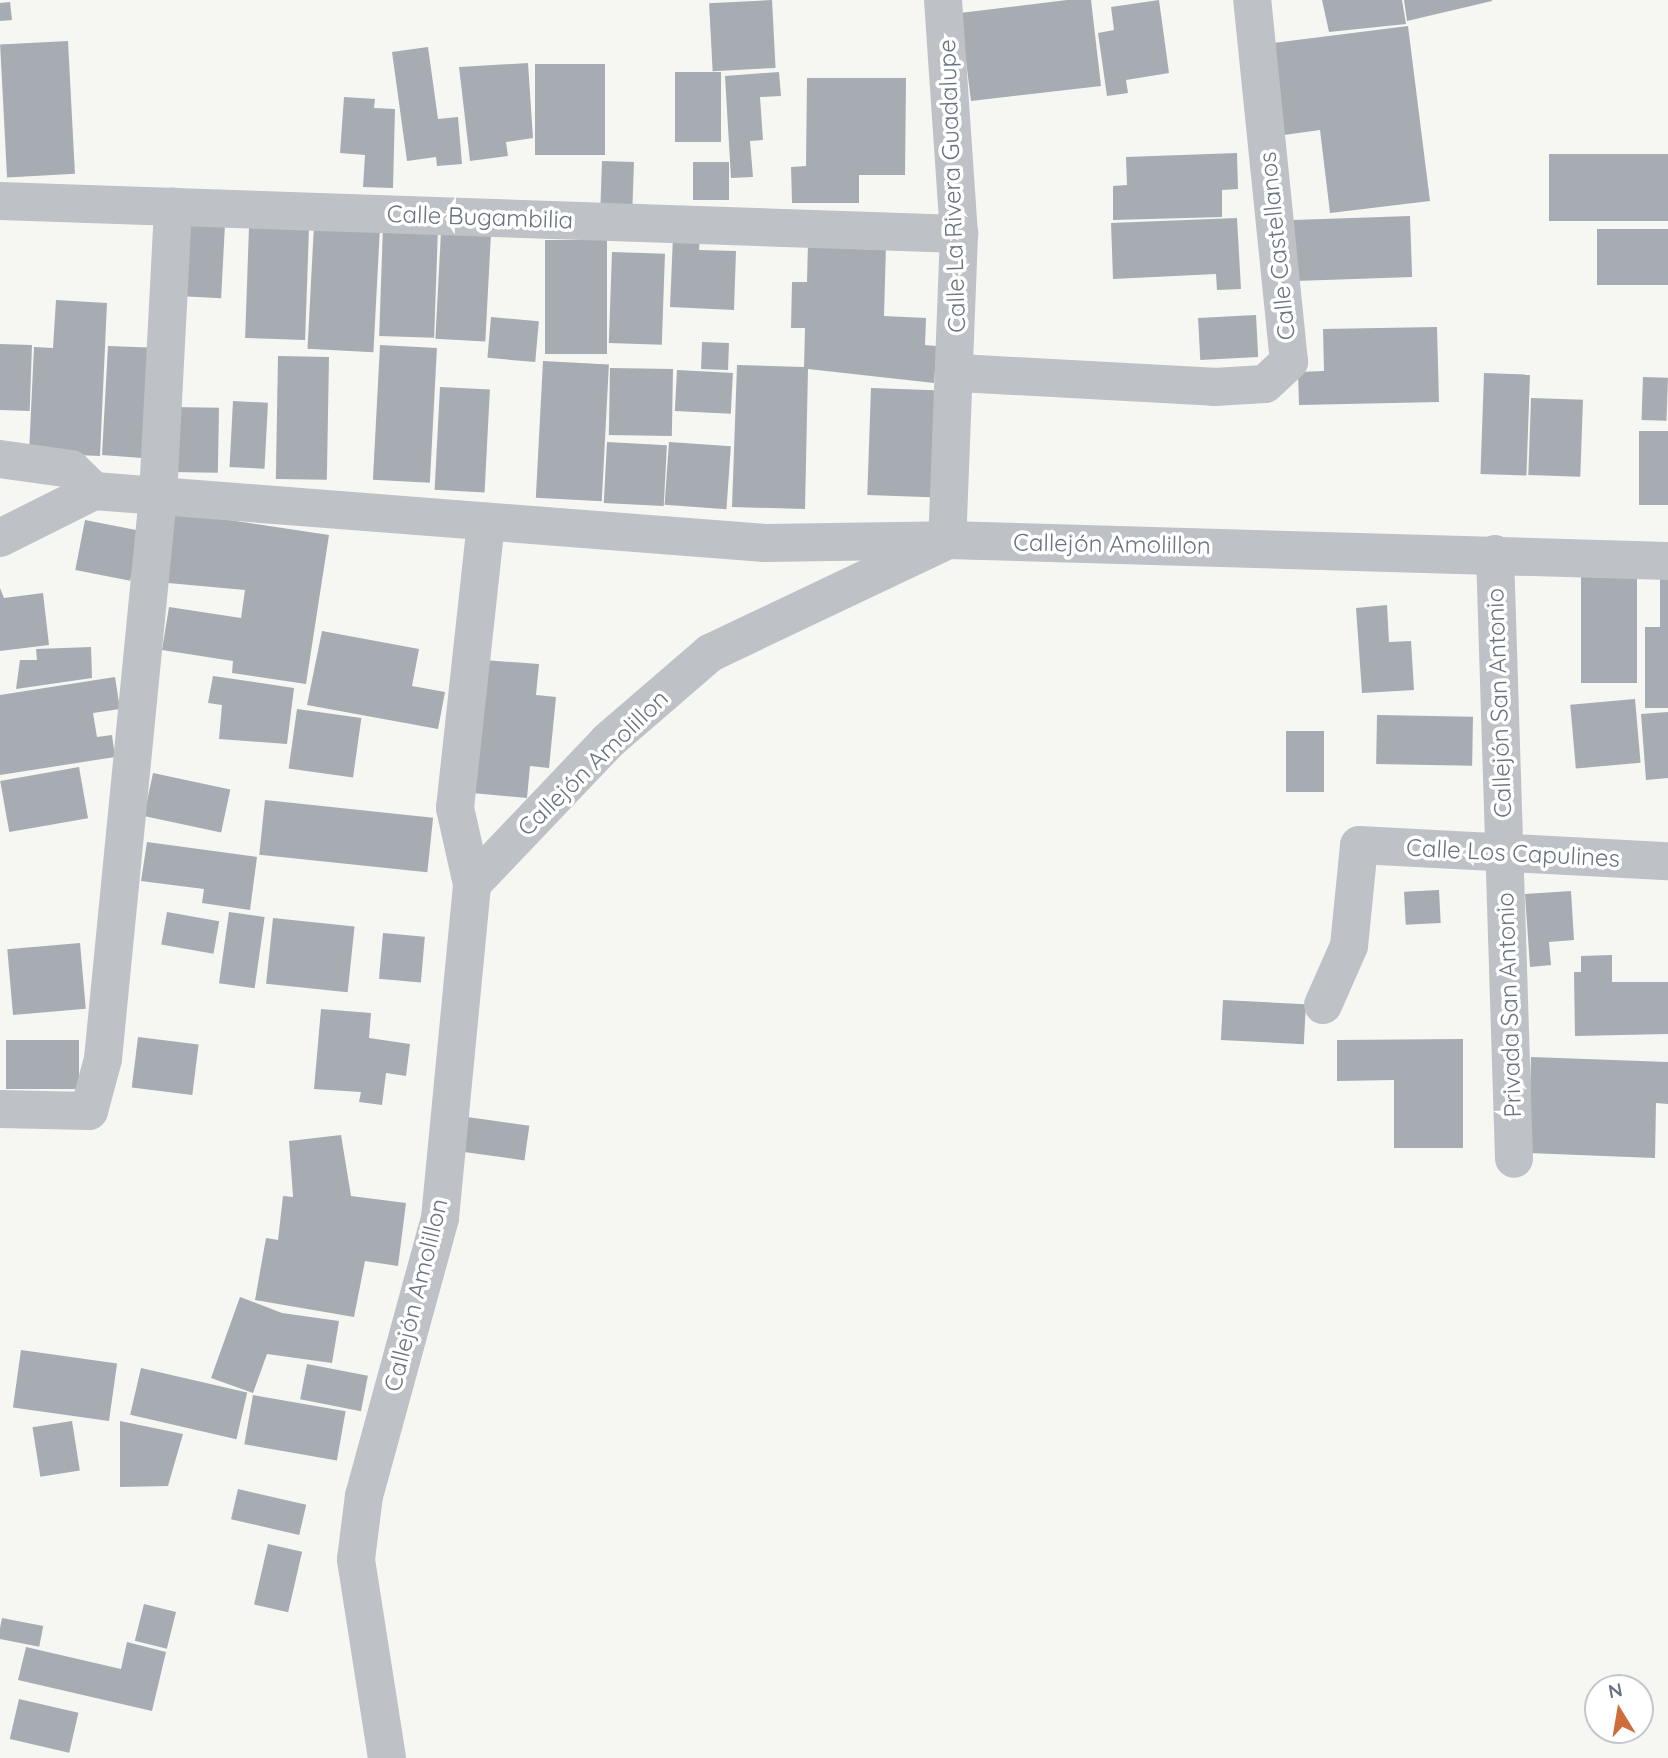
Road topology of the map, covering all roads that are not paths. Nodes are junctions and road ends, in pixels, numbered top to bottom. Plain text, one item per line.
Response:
1 (943, 0) edge
2 (1252, 0) edge
3 (0, 201) edge
4 (173, 206) junction
5 (959, 234) junction
6 (959, 373) junction
7 (0, 458) edge
8 (94, 491) junction
9 (158, 496) junction
10 (486, 522) junction
11 (0, 538) edge
12 (947, 540) junction
13 (1494, 554) junction
14 (1668, 562) edge
15 (1504, 852) junction
16 (1668, 861) edge
17 (472, 884) junction
18 (1323, 1005) dead end
19 (0, 1109) edge
20 (1514, 1159) dead end
21 (387, 1758) edge

1 - 5 street, Calle La Rivera Guadalupe
2 - 6 street, Calle Castellanos
3 - 4 street, Calle Bugambilia
4 - 5 street, Calle Bugambilia
4 - 9 street
5 - 6 street, Calle La Rivera Guadalupe
6 - 12 street, Calle La Rivera Guadalupe
7 - 8 street
8 - 9 street
8 - 11 street
9 - 10 street
9 - 19 street
10 - 12 street
10 - 17 street
12 - 13 street, Callejón Amolillon
12 - 17 street, Callejón Amolillon
13 - 14 street, Callejón Amolillon
13 - 15 street, Callejón San Antonio
15 - 16 street, Calle Los Capulines
15 - 18 street, Calle Los Capulines
15 - 20 street, Privada San Antonio
17 - 21 street, Callejón Amolillon

